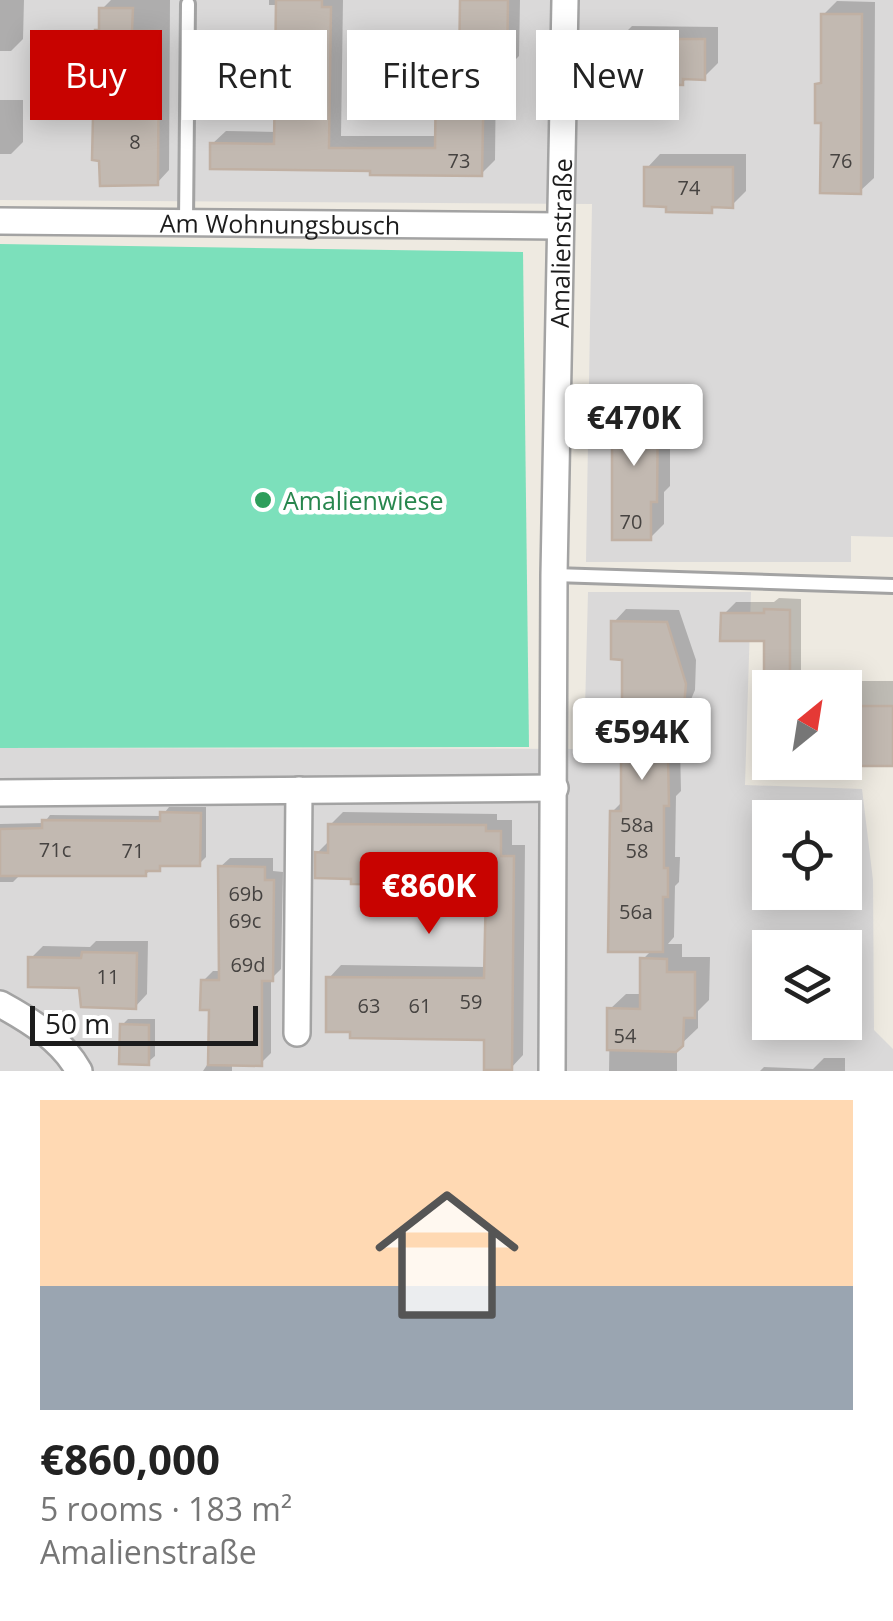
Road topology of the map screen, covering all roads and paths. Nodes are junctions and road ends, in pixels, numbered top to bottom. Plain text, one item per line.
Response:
1 (564, 0) edge
2 (188, 4) dead end
3 (0, 221) edge
4 (186, 221) junction
5 (560, 226) junction
6 (554, 575) junction
7 (893, 586) edge
8 (555, 788) junction
9 (299, 790) junction
10 (0, 793) edge
11 (0, 1004) edge
12 (297, 1033) dead end
13 (79, 1071) edge
14 (552, 1071) edge

1 - 5 street, Amalienstraße
2 - 4 lane
3 - 4 street, Am Wohnungsbusch
4 - 5 street, Am Wohnungsbusch
5 - 6 street, Amalienstraße
6 - 7 lane
6 - 8 street, Amalienstraße
8 - 9 street
8 - 14 street, Amalienstraße
9 - 10 street
9 - 12 street
11 - 13 street

